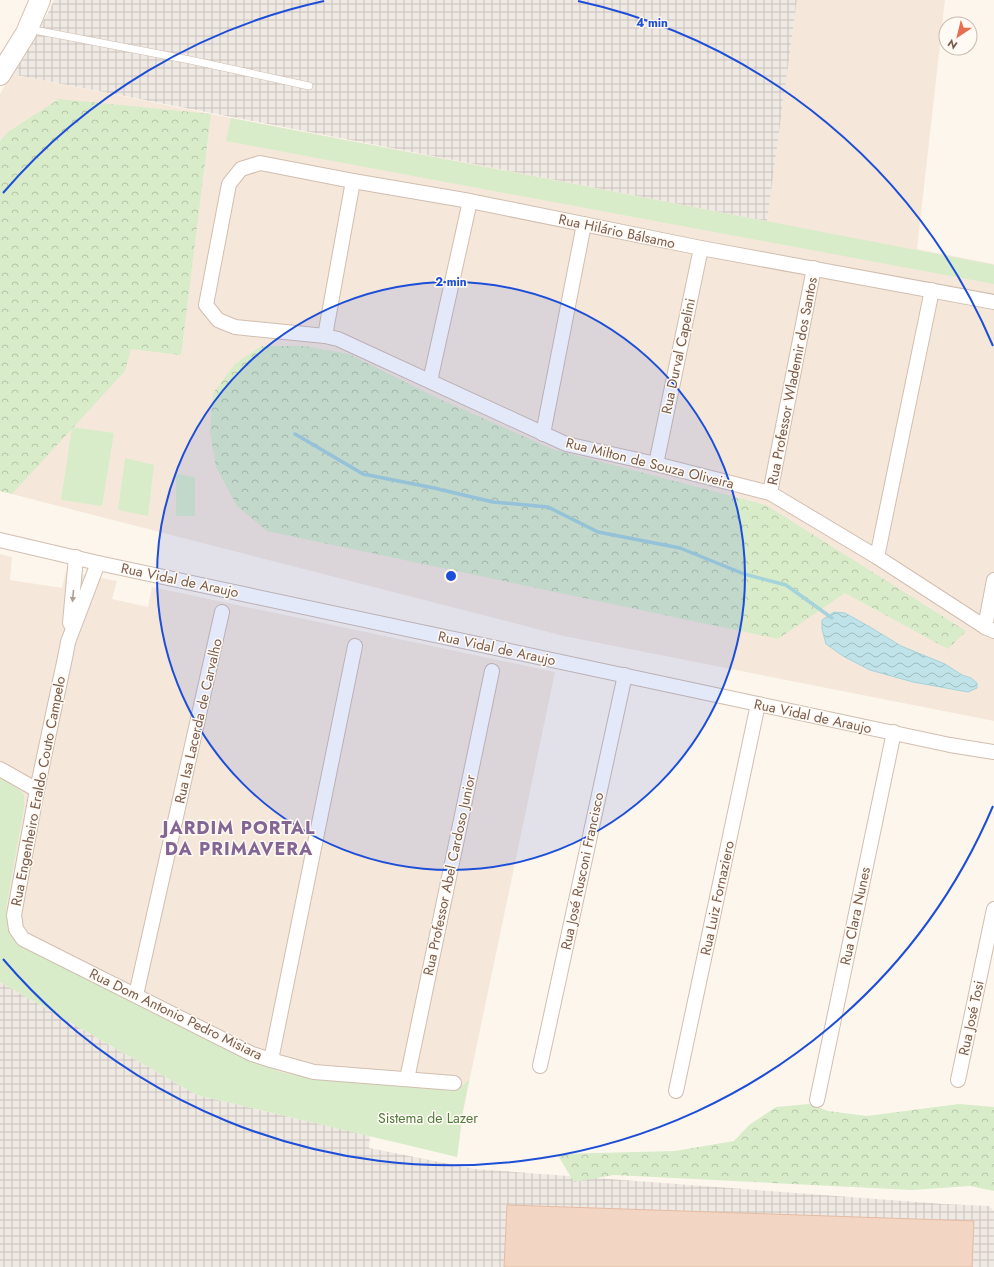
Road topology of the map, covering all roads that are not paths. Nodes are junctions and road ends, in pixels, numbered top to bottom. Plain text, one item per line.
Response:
1 (40, 0) edge
2 (28, 29) junction
3 (0, 76) edge
4 (309, 86) dead end
5 (352, 181) junction
6 (470, 201) junction
7 (584, 224) junction
8 (701, 248) junction
9 (814, 268) junction
10 (932, 290) junction
11 (994, 302) edge
12 (218, 320) joint
13 (325, 336) junction
14 (430, 382) junction
15 (543, 434) junction
16 (656, 464) junction
17 (770, 493) junction
18 (0, 540) edge
19 (76, 557) junction
20 (877, 557) junction
21 (98, 563) junction
22 (994, 580) edge
23 (222, 612) dead end
24 (989, 629) edge
25 (68, 642) junction
26 (355, 646) dead end
27 (492, 671) dead end
28 (625, 675) junction
29 (758, 704) junction
30 (894, 732) junction
31 (994, 752) edge
32 (0, 769) edge
33 (37, 790) junction
34 (994, 909) edge
35 (23, 939) joint
36 (136, 995) junction
37 (271, 1060) junction
38 (540, 1066) dead end
39 (407, 1079) junction
40 (958, 1080) dead end
41 (454, 1083) dead end
42 (676, 1091) dead end
43 (816, 1100) dead end

1 - 2 main road
2 - 3 main road
2 - 4 lane
5 - 6 street, Rua Hilário Bálsamo
5 - 12 street, Rua Hilário Bálsamo
5 - 13 street
6 - 7 street, Rua Hilário Bálsamo
6 - 14 street
7 - 8 street, Rua Hilário Bálsamo
7 - 15 street
8 - 9 street, Rua Hilário Bálsamo
8 - 16 street, Rua Durval Capelini
9 - 10 street, Rua Hilário Bálsamo
9 - 17 street, Rua Professor Wlademir dos Santos
10 - 11 street, Rua Hilário Bálsamo
10 - 20 street
12 - 13 street, Rua Milton de Souza Oliveira
13 - 14 street, Rua Milton de Souza Oliveira
14 - 15 street, Rua Milton de Souza Oliveira
15 - 16 street, Rua Milton de Souza Oliveira
16 - 17 street, Rua Milton de Souza Oliveira
17 - 20 street, Rua Milton de Souza Oliveira
18 - 19 street, Rua Vidal de Araujo
19 - 21 street, Rua Vidal de Araujo
19 -> 25 street, Rua Engenheiro Eraldo Couto Campelo
20 - 24 street, Rua Milton de Souza Oliveira
21 - 25 street, Rua Engenheiro Eraldo Couto Campelo
21 - 28 street, Rua Vidal de Araujo
22 - 24 street
23 - 36 street, Rua Isa Lacerda de Carvalho
25 - 33 street, Rua Engenheiro Eraldo Couto Campelo
26 - 37 street
27 - 39 street, Rua Professor Abel Cardoso Junior
28 - 29 street, Rua Vidal de Araujo
28 - 38 street, Rua José Rusconi Francisco
29 - 30 street, Rua Vidal de Araujo
29 - 42 street, Rua Luiz Fornaziero
30 - 31 street, Rua Vidal de Araujo
30 - 43 street, Rua Clara Nunes
32 - 33 street
33 - 35 street, Rua Engenheiro Eraldo Couto Campelo
34 - 40 street, Rua José Tosi
35 - 36 street, Rua Dom Antonio Pedro Misiara
36 - 37 street, Rua Dom Antonio Pedro Misiara
37 - 39 street, Rua Dom Antonio Pedro Misiara
39 - 41 street, Rua Dom Antonio Pedro Misiara

